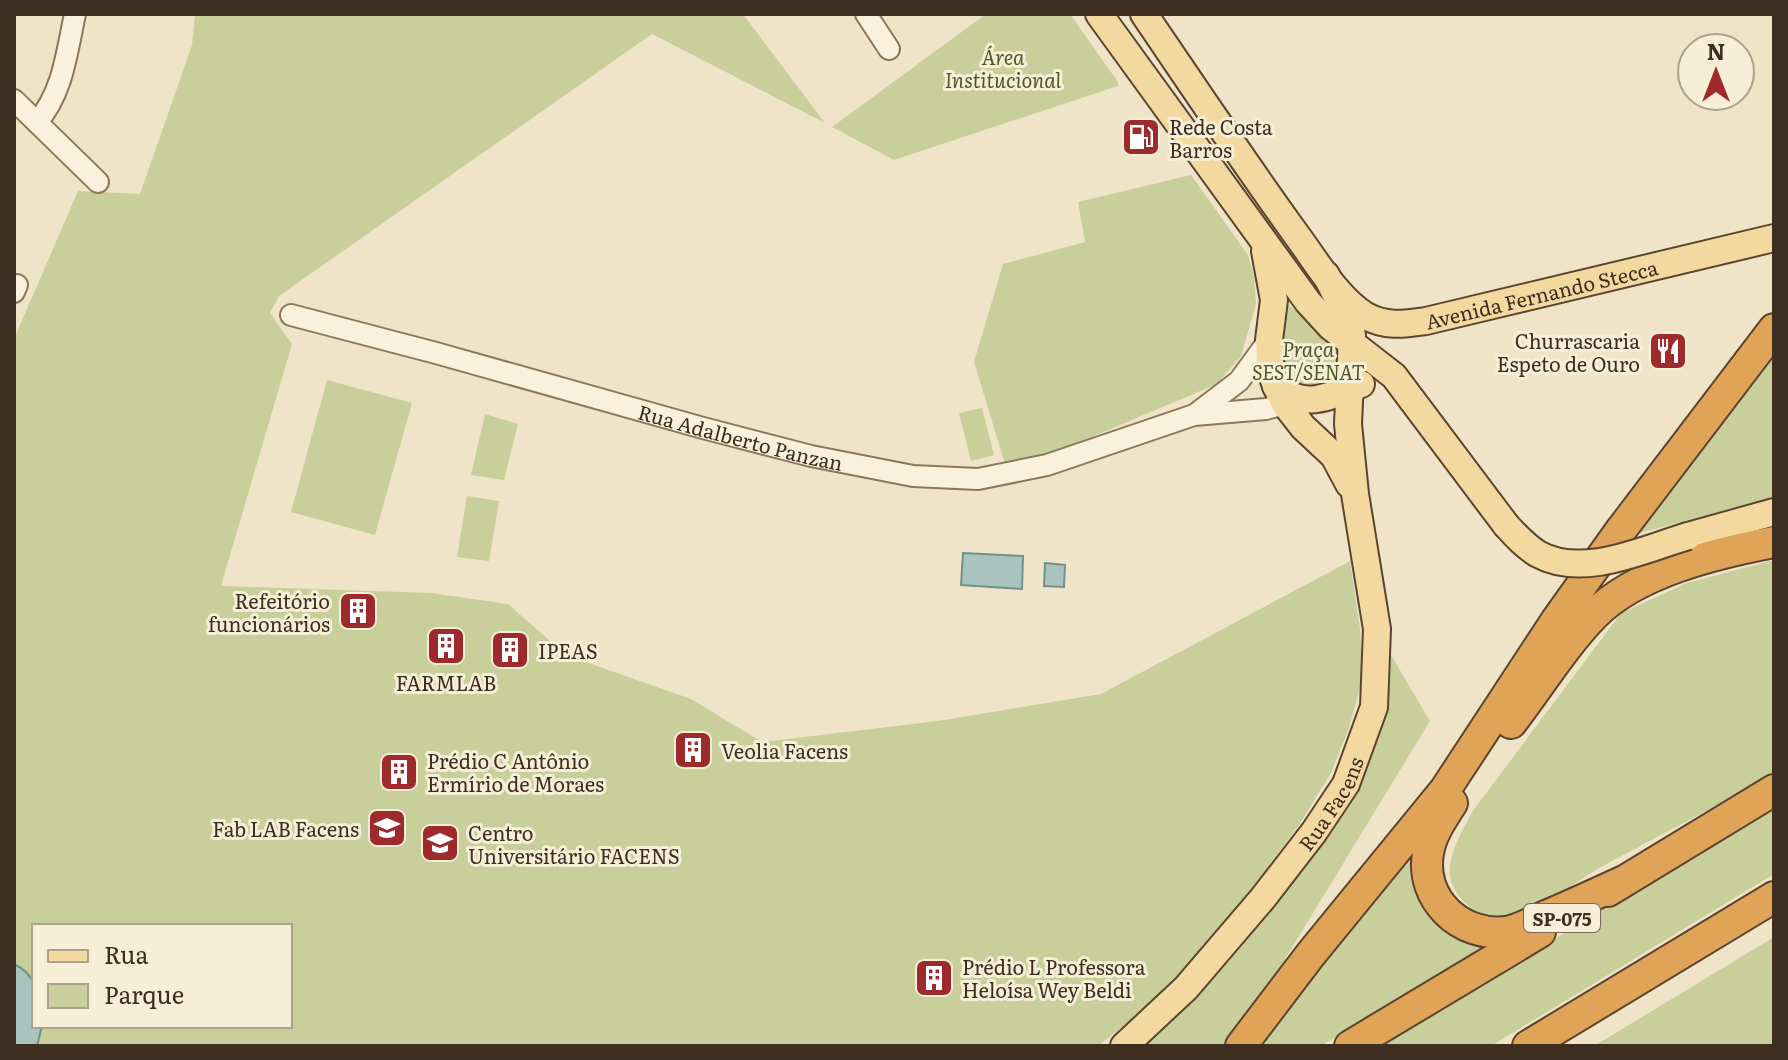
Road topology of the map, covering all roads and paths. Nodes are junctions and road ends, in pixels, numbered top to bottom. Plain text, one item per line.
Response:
1 (75, 14) edge
2 (866, 14) edge
3 (1099, 14) edge
4 (1144, 14) edge
5 (889, 49) dead end
6 (1151, 85) junction
7 (14, 100) edge
8 (37, 122) junction
9 (1235, 150) junction
10 (98, 182) dead end
11 (1774, 238) edge
12 (1262, 241) junction
13 (1326, 275) junction
14 (291, 315) dead end
15 (1774, 329) edge
16 (1269, 340) junction
17 (1394, 376) junction
18 (1319, 386) junction
19 (1194, 415) junction
20 (1355, 494) junction
21 (1774, 512) edge
22 (1774, 542) edge
23 (1774, 790) edge
24 (1624, 881) junction
25 (1774, 897) edge
26 (1602, 1001) junction
27 (1124, 1046) edge
28 (1241, 1046) edge
29 (1350, 1046) edge
30 (1528, 1046) edge
31 (1542, 1046) edge

1 - 8 street
2 - 5 street
3 - 6 main road
4 - 9 main road, Avenida Fernando Stecca
6 - 9 main road
6 - 12 main road
7 - 8 street
8 - 10 street
9 - 13 main road, Avenida Fernando Stecca
11 - 13 main road, Avenida Fernando Stecca
12 - 16 main road
12 - 18 main road
13 - 18 main road, Avenida Fernando Stecca
14 - 19 street, Rua Adalberto Panzan
15 - 28 highway
16 - 18 main road
16 - 19 street, Rua Adalberto Panzan
17 - 18 main road
17 - 18 main road
17 - 21 main road, bridge
18 - 19 street, Rua Adalberto Panzan
18 - 20 main road, Rua Facens
18 - 20 main road, Rua Facens
20 - 27 main road, Rua Facens
22 - 24 highway
23 - 24 highway, SP-075
24 - 29 highway, SP-075
25 - 26 highway
26 - 30 highway
26 - 31 highway

